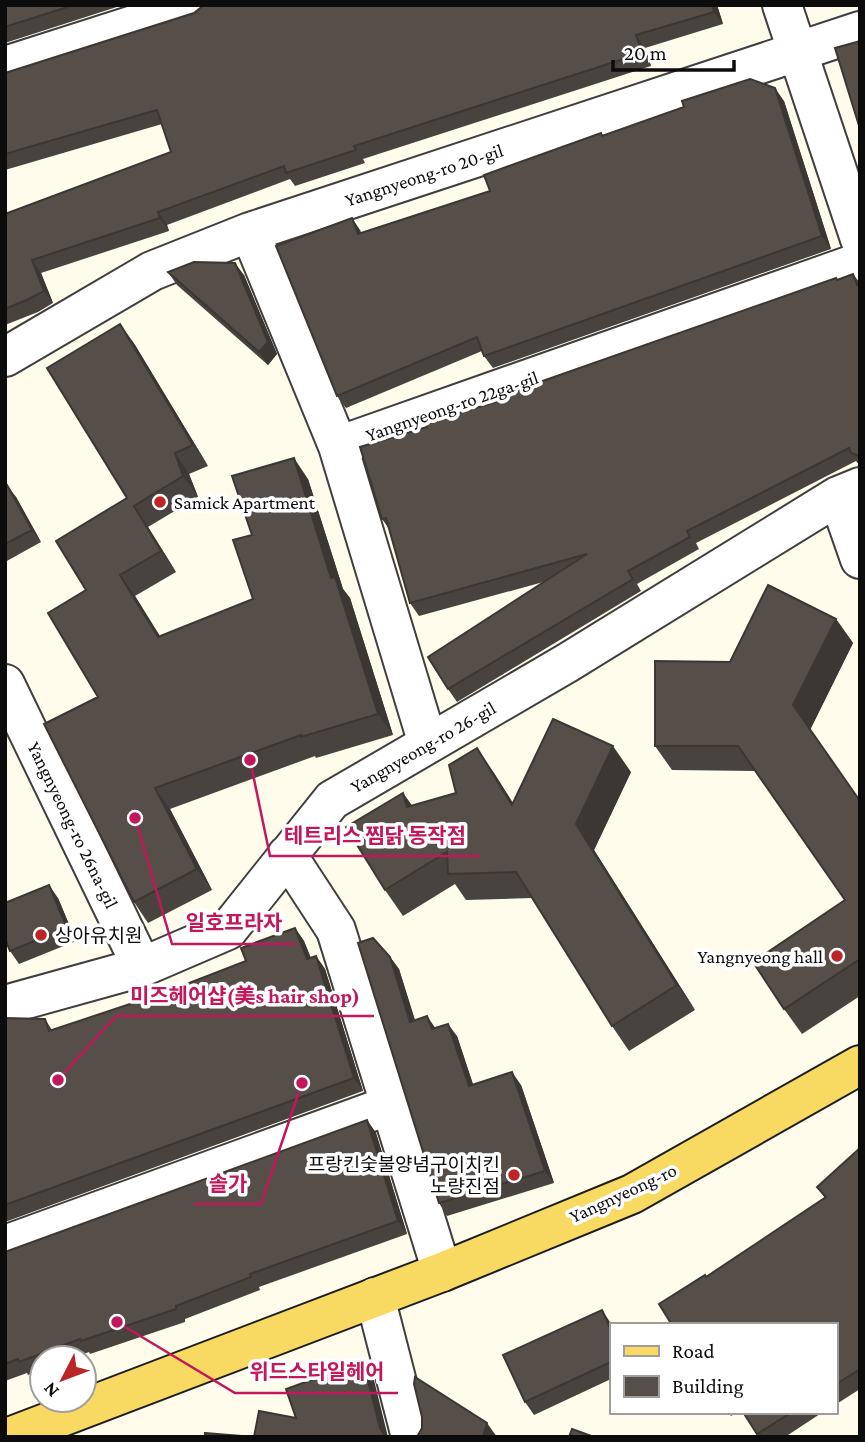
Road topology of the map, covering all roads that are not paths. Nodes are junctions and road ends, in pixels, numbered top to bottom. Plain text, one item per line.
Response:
1 (196, 5) edge
2 (782, 5) edge
3 (860, 31) edge
4 (797, 54) junction
5 (5, 66) edge
6 (250, 232) junction
7 (860, 239) edge
8 (860, 262) edge
9 (5, 357) edge
10 (338, 446) junction
11 (849, 491) edge
12 (860, 558) edge
13 (5, 684) edge
14 (428, 744) junction
15 (287, 855) junction
16 (142, 967) junction
17 (5, 1004) edge
18 (860, 1065) edge
19 (390, 1105) junction
20 (5, 1245) edge
21 (442, 1272) junction
22 (375, 1297) junction
23 (9, 1437) edge
24 (411, 1437) edge

1 - 5 street
2 - 4 street
3 - 4 street, Yangnyeong-ro 20-gil
4 - 6 street, Yangnyeong-ro 20-gil
4 - 7 street
6 - 9 street, Yangnyeong-ro 20-gil
6 - 10 street
8 - 10 street, Yangnyeong-ro 22ga-gil
10 - 14 street
11 - 12 street
11 - 14 street, Yangnyeong-ro 26-gil
13 - 16 street, Yangnyeong-ro 26na-gil
14 - 15 street, Yangnyeong-ro 26-gil
15 - 16 street, Yangnyeong-ro 26-gil
15 - 19 street
16 - 17 street, Yangnyeong-ro 26-gil
18 - 21 main road, Yangnyeong-ro
19 - 20 street
19 - 21 street
21 - 22 main road, Yangnyeong-ro
22 - 23 main road, Yangnyeong-ro
22 - 24 street

